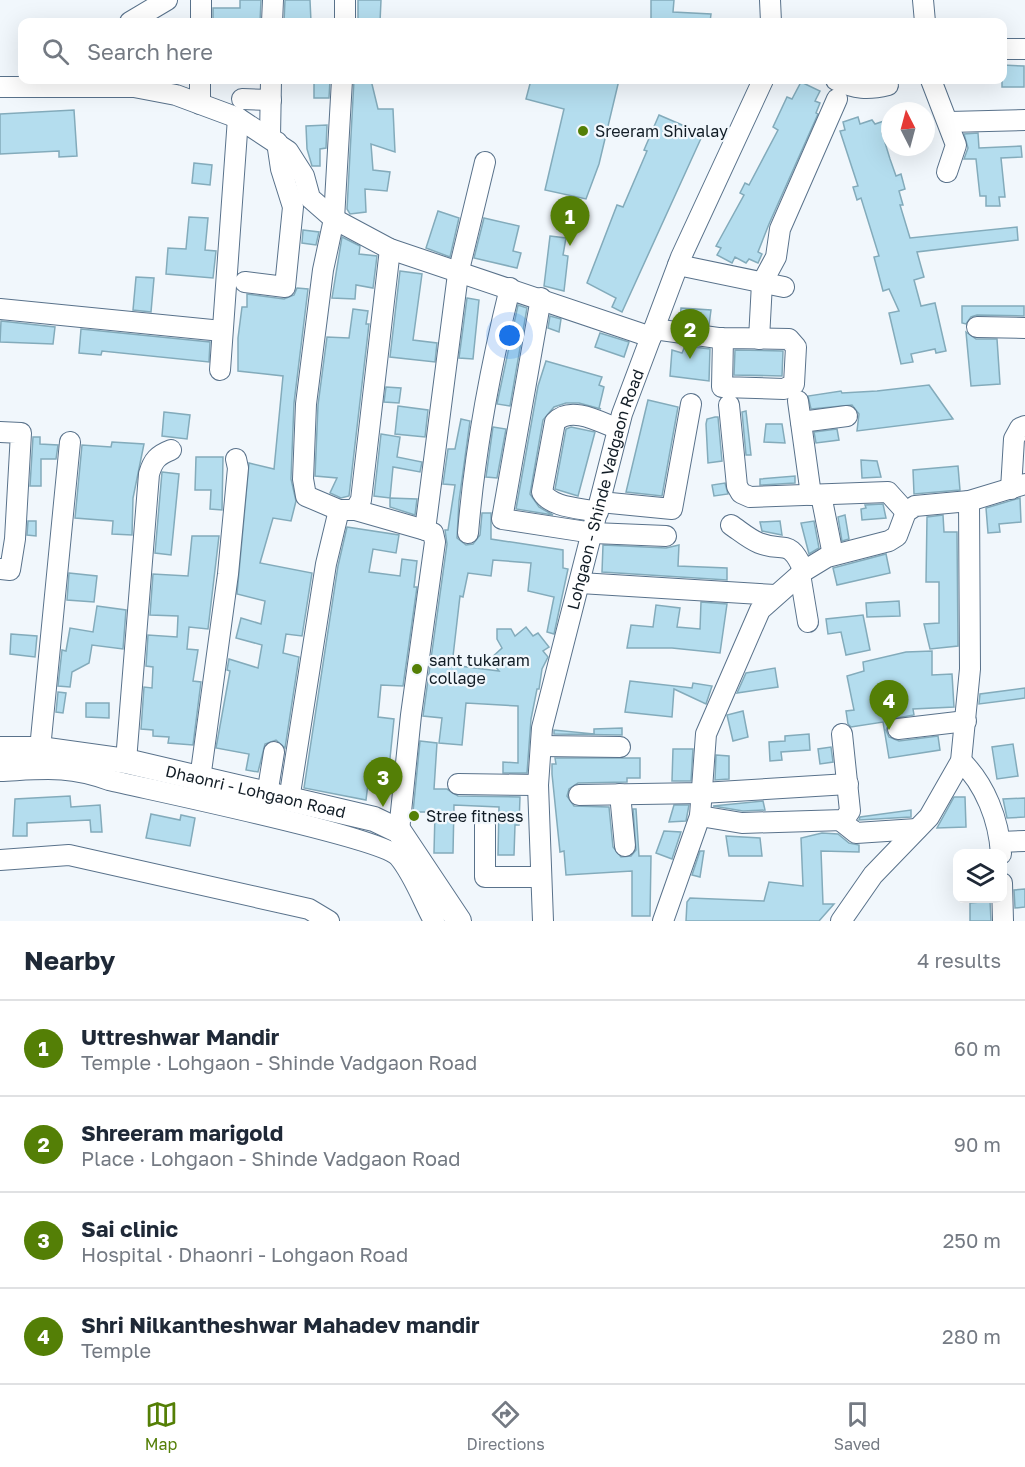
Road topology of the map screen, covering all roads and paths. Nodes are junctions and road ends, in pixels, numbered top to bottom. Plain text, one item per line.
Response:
1 (167, 0) edge
2 (201, 0) edge
3 (273, 0) edge
4 (345, 0) edge
5 (770, 0) edge
6 (923, 0) edge
7 (143, 18) edge
8 (201, 18) edge
9 (272, 18) edge
10 (345, 18) edge
11 (771, 18) edge
12 (925, 18) edge
13 (1007, 49) edge
14 (1025, 49) edge
15 (18, 77) edge
16 (200, 84) edge
17 (272, 84) edge
18 (342, 84) edge
19 (761, 84) edge
20 (846, 84) edge
21 (933, 84) edge
22 (152, 85) edge
23 (888, 85) dead end
24 (0, 86) edge
25 (837, 99) dead end
26 (271, 100) junction
27 (200, 104) junction
28 (240, 108) junction
29 (1025, 120) edge
30 (949, 122) junction
31 (274, 139) junction
32 (484, 162) dead end
33 (948, 172) dead end
34 (334, 219) junction
35 (390, 249) junction
36 (678, 264) junction
37 (459, 274) junction
38 (245, 282) dead end
39 (762, 284) junction
40 (784, 287) dead end
41 (510, 288) junction
42 (541, 298) junction
43 (0, 309) edge
44 (977, 327) dead end
45 (1025, 328) edge
46 (222, 331) junction
47 (652, 333) junction
48 (723, 338) junction
49 (759, 339) junction
50 (220, 370) dead end
51 (798, 401) dead end
52 (691, 404) dead end
53 (729, 405) dead end
54 (847, 416) dead end
55 (801, 422) junction
56 (1025, 426) edge
57 (618, 429) junction
58 (0, 432) edge
59 (70, 442) dead end
60 (171, 450) dead end
61 (236, 459) dead end
62 (1018, 487) edge
63 (816, 495) junction
64 (969, 501) junction
65 (599, 507) junction
66 (347, 510) junction
67 (906, 512) junction
68 (730, 525) dead end
69 (425, 530) junction
70 (468, 532) dead end
71 (593, 533) junction
72 (666, 536) dead end
73 (833, 555) junction
74 (0, 569) edge
75 (802, 572) junction
76 (580, 583) junction
77 (775, 595) junction
78 (808, 622) dead end
79 (966, 722) junction
80 (898, 729) dead end
81 (842, 734) dead end
82 (541, 746) junction
83 (620, 747) dead end
84 (0, 749) edge
85 (40, 749) junction
86 (274, 752) dead end
87 (126, 761) junction
88 (961, 761) junction
89 (0, 771) edge
90 (200, 779) junction
91 (458, 784) dead end
92 (848, 784) junction
93 (538, 785) junction
94 (702, 793) junction
95 (620, 794) junction
96 (579, 795) dead end
97 (278, 797) junction
98 (700, 816) junction
99 (841, 821) junction
100 (485, 825) dead end
101 (917, 829) junction
102 (399, 831) junction
103 (1025, 841) edge
104 (625, 846) dead end
105 (1000, 848) edge
106 (0, 860) edge
107 (541, 877) junction
108 (1003, 903) edge
109 (328, 921) edge
110 (434, 921) edge
111 (459, 921) edge
112 (543, 921) edge
113 (663, 921) edge
114 (841, 921) edge
115 (1004, 921) edge

1 - 7 street
2 - 8 street
3 - 9 street
4 - 10 street
5 - 11 street
6 - 12 street
13 - 14 street
15 - 24 street
16 - 27 street
17 - 26 street
18 - 34 street
19 - 36 street, Lohgaon - Shinde Vadgaon Road
20 - 23 street
21 - 30 street
22 - 24 street
22 - 27 street
25 - 39 street
26 - 28 street
26 - 31 street
27 - 28 street
28 - 31 street
28 - 46 street
29 - 30 street
30 - 33 street
31 - 34 street
31 - 38 street
32 - 37 street
34 - 35 street
34 - 66 street
35 - 37 street
35 - 66 street
36 - 39 street
36 - 47 street, Lohgaon - Shinde Vadgaon Road
37 - 41 street
37 - 69 street
39 - 40 street
39 - 49 street
41 - 42 street
41 - 70 street
42 - 47 street
42 - 71 street
43 - 46 street
44 - 45 street
46 - 50 street
47 - 48 street
47 - 57 street, Lohgaon - Shinde Vadgaon Road
48 - 49 street
48 - 49 street
51 - 55 street
52 - 65 street
53 - 63 street
54 - 55 street
55 - 63 street
56 - 62 street
57 - 65 street, Lohgaon - Shinde Vadgaon Road
57 - 65 street
58 - 74 street
59 - 85 street
60 - 87 street
61 - 90 street
62 - 64 street
63 - 67 street
63 - 73 street
64 - 67 street
64 - 79 street
65 - 71 street, Lohgaon - Shinde Vadgaon Road
66 - 69 street
66 - 97 street
67 - 73 street
68 - 75 street
69 - 102 street
71 - 72 street
71 - 76 street, Lohgaon - Shinde Vadgaon Road
73 - 75 street
75 - 77 street
75 - 78 street
76 - 77 street
76 - 82 street, Lohgaon - Shinde Vadgaon Road
77 - 94 street
79 - 80 street
79 - 88 street
81 - 92 street
82 - 83 street
82 - 93 street, Lohgaon - Shinde Vadgaon Road
84 - 85 main road, Dhaonri - Lohgaon Road
85 - 87 main road, Dhaonri - Lohgaon Road
86 - 97 street
87 - 90 main road, Dhaonri - Lohgaon Road
88 - 101 street
88 - 105 street
89 - 110 street
90 - 97 main road, Dhaonri - Lohgaon Road
91 - 93 street
92 - 94 street
92 - 99 street
93 - 107 street, Lohgaon - Shinde Vadgaon Road
94 - 95 street
94 - 98 street
95 - 96 street
95 - 104 street
97 - 102 main road, Dhaonri - Lohgaon Road
98 - 99 street
98 - 113 street
99 - 101 street
100 - 107 street
101 - 114 street
102 - 111 main road
103 - 105 street
106 - 109 street
107 - 112 street, Lohgaon - Shinde Vadgaon Road
108 - 115 street

